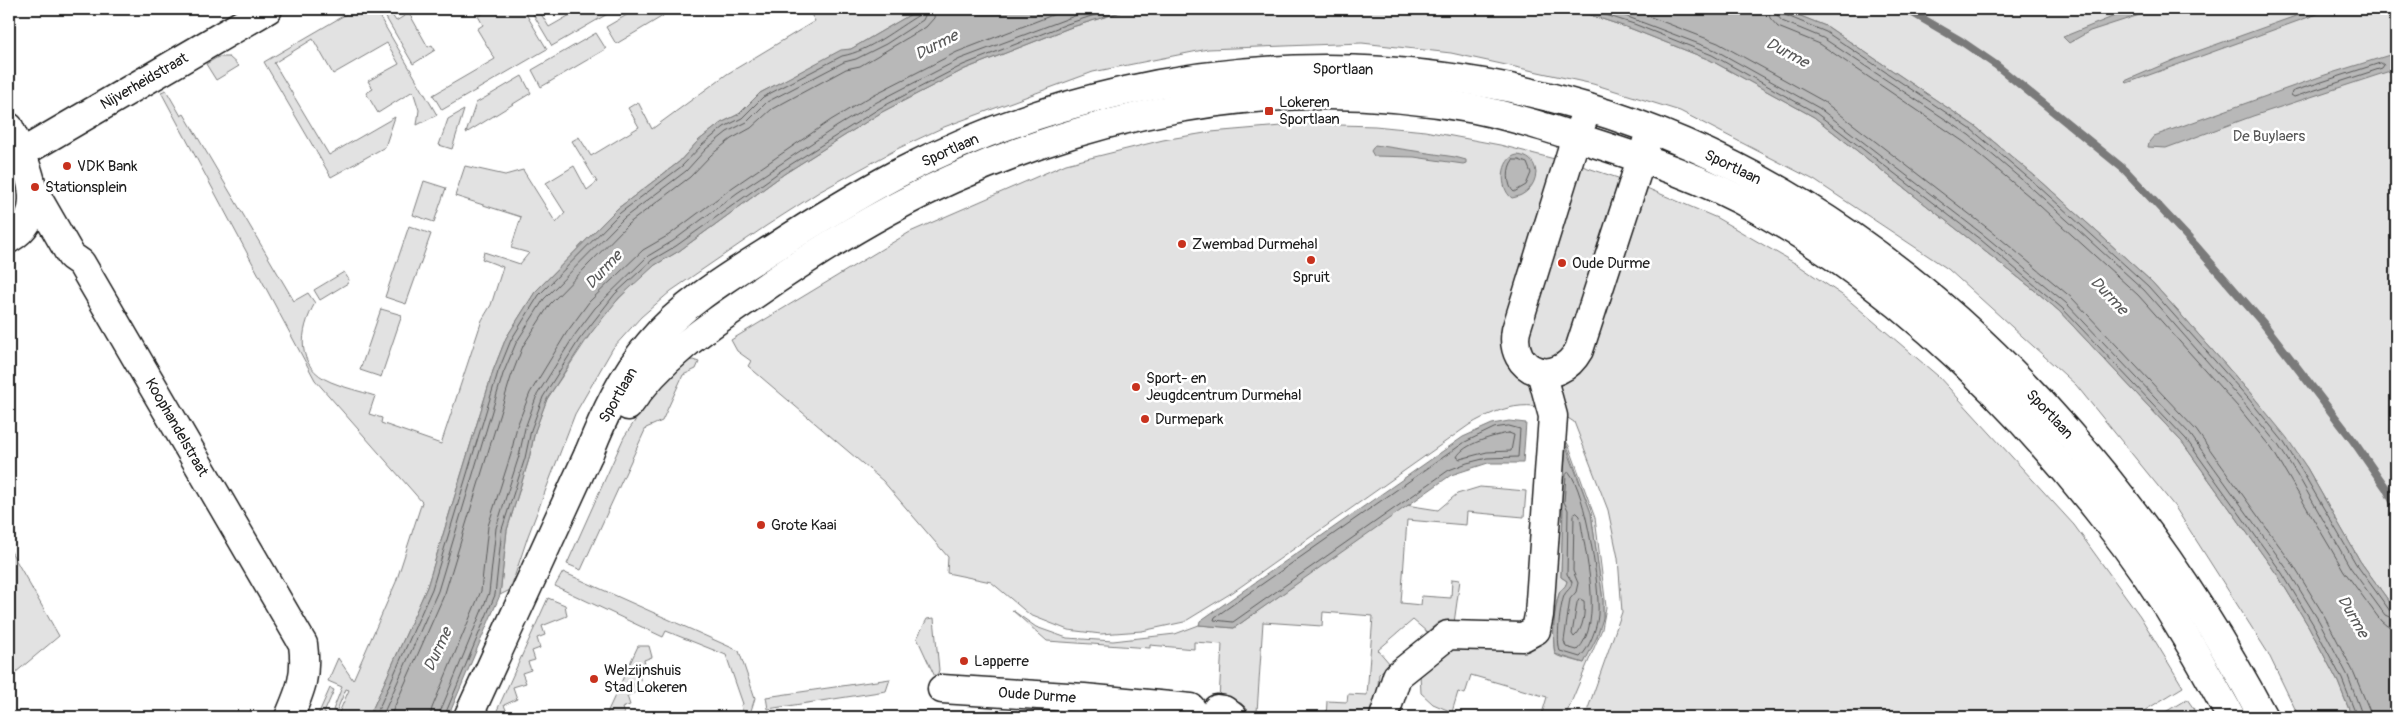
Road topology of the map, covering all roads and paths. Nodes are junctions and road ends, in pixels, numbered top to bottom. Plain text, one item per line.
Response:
1 (268, 9) edge
2 (1588, 108) junction
3 (9, 127) edge
4 (1651, 129) junction
5 (1576, 137) junction
6 (20, 154) junction
7 (1641, 158) junction
8 (34, 190) junction
9 (9, 239) edge
10 (1541, 372) junction
11 (589, 453) junction
12 (942, 688) dead end
13 (1214, 711) edge
14 (289, 717) edge
15 (468, 717) edge
16 (1384, 717) edge
17 (2232, 717) edge
18 (2263, 717) edge

1 - 6 main road, Nijverheidstraat
2 - 4 main road, Sportlaan
2 - 5 main road
2 - 11 main road, Sportlaan
3 - 6 main road
4 - 7 main road
4 - 18 main road, Sportlaan
5 - 7 main road, Sportlaan
5 - 10 main road
5 - 11 main road, Sportlaan
6 - 8 main road
7 - 10 main road
7 - 17 main road, Sportlaan
8 - 9 main road
8 - 14 main road, Koophandelstraat
10 - 16 main road
11 - 15 main road
12 - 13 main road, Oude Durme

